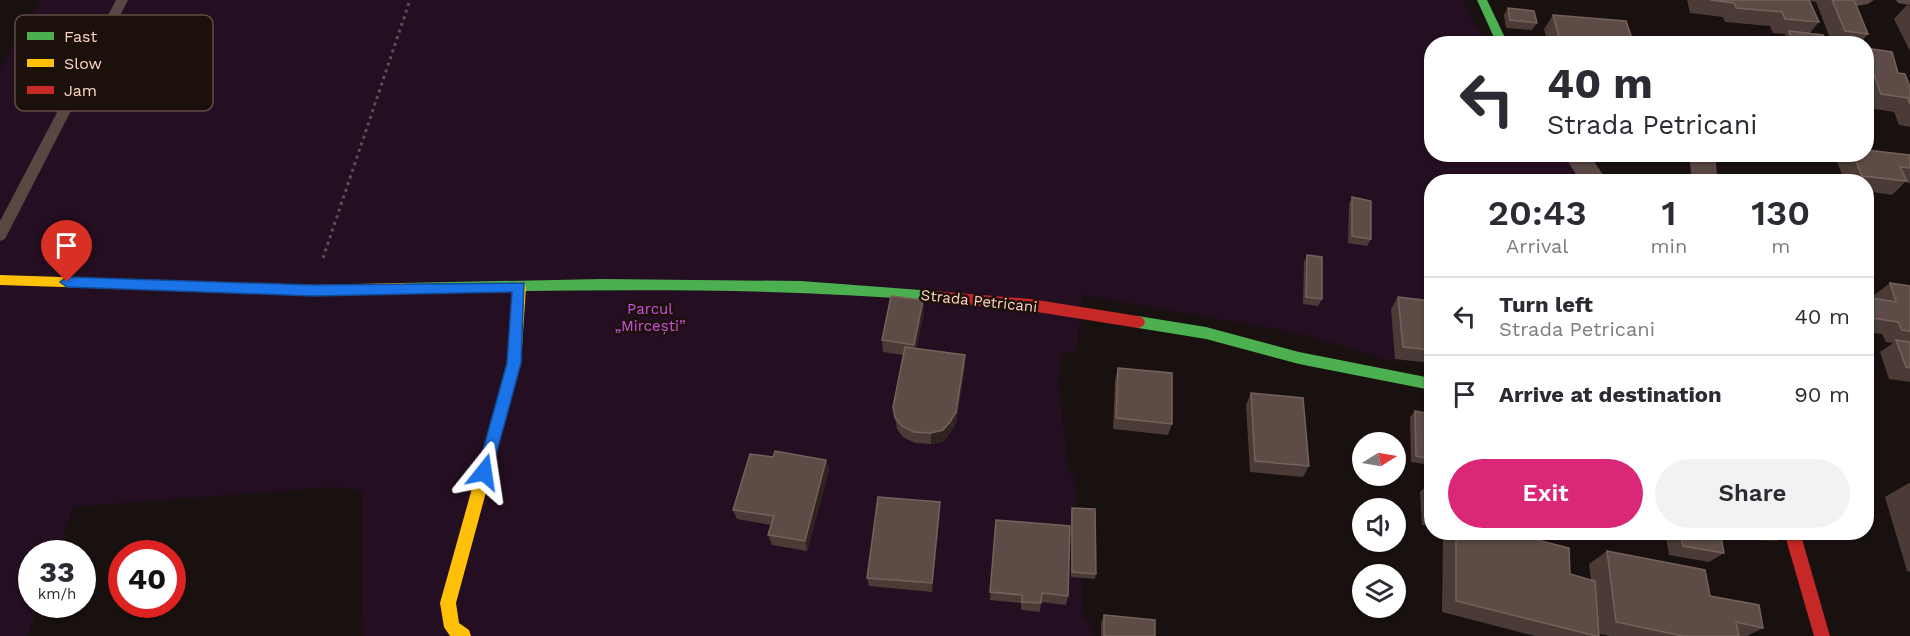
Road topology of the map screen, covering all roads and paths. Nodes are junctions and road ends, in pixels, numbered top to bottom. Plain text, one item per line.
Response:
1 (122, 0) edge
2 (410, 0) edge
3 (1482, 0) edge
4 (1868, 0) edge
5 (1902, 0) edge
6 (1910, 1) edge
7 (1847, 5) edge
8 (114, 15) edge
9 (1499, 36) edge
10 (64, 111) edge
11 (0, 235) edge
12 (0, 280) edge
13 (519, 287) junction
14 (313, 290) junction
15 (1424, 383) edge
16 (1794, 540) edge
17 (463, 636) edge
18 (1822, 636) edge

1 - 8 lane
2 - 14 path
3 - 9 street
4 - 7 lane
5 - 6 lane
10 - 11 lane
12 - 14 street, Strada Petricani
13 - 14 street, Strada Petricani
13 - 15 street, Strada Petricani
13 - 17 street
16 - 18 street

